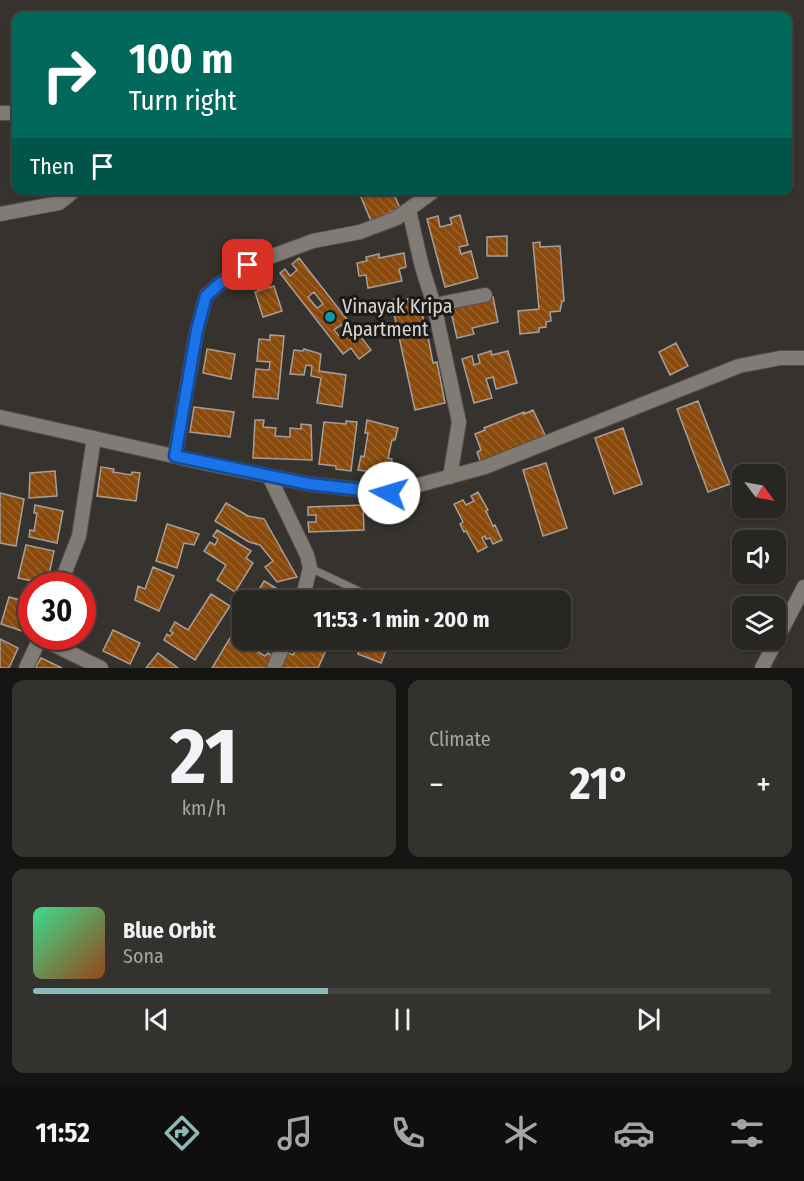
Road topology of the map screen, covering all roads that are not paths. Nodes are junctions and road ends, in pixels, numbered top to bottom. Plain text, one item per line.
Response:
1 (69, 195) edge
2 (428, 195) edge
3 (409, 210) junction
4 (0, 214) edge
5 (485, 295) dead end
6 (434, 304) junction
7 (804, 358) edge
8 (0, 417) edge
9 (94, 438) junction
10 (175, 456) junction
11 (269, 476) junction
12 (450, 477) junction
13 (310, 568) junction
14 (65, 572) edge
15 (804, 587) edge
16 (304, 590) edge
17 (357, 590) edge
18 (34, 650) edge
19 (65, 650) edge
20 (281, 650) edge
21 (26, 668) edge
22 (100, 668) edge
23 (274, 668) edge
24 (762, 668) edge

1 - 4 street
2 - 3 street
3 - 6 street
3 - 10 street
5 - 6 street
6 - 12 street
7 - 12 street
8 - 9 street
9 - 10 street
9 - 14 street
10 - 11 street
11 - 12 street
11 - 13 street
13 - 16 street
13 - 17 lane
15 - 24 street
18 - 21 street
19 - 22 street
20 - 23 street

